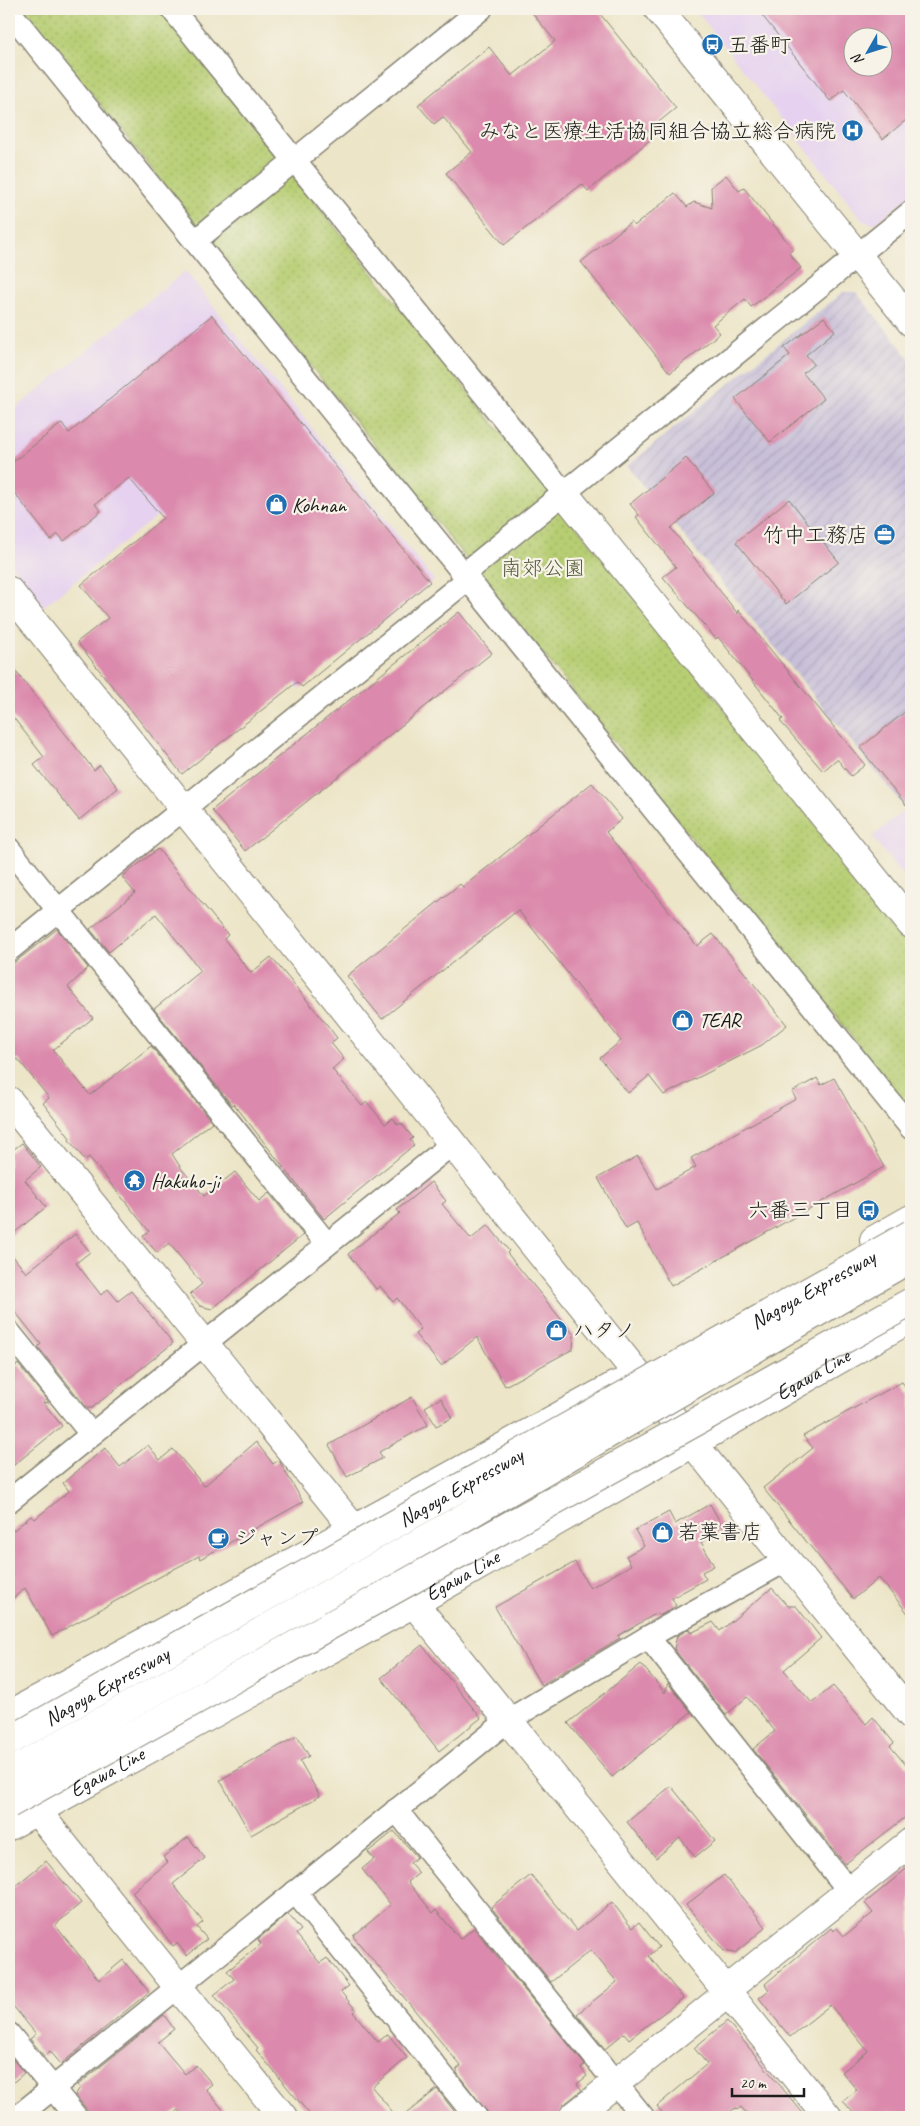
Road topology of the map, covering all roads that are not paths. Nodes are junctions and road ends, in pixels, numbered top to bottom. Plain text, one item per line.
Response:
1 (172, 9) edge
2 (482, 9) edge
3 (658, 9) edge
4 (9, 11) edge
5 (295, 160) junction
6 (911, 212) edge
7 (195, 241) junction
8 (857, 256) junction
9 (911, 322) edge
10 (564, 492) junction
11 (466, 576) junction
12 (9, 591) edge
13 (184, 809) junction
14 (9, 849) edge
15 (58, 910) junction
16 (911, 924) edge
17 (9, 950) edge
18 (9, 1101) edge
19 (911, 1128) edge
20 (452, 1144) junction
21 (911, 1219) edge
22 (911, 1234) edge
23 (327, 1244) junction
24 (911, 1258) edge
25 (911, 1302) edge
26 (911, 1318) edge
27 (9, 1332) edge
28 (203, 1344) junction
29 (636, 1373) junction
30 (91, 1434) junction
31 (694, 1443) junction
32 (9, 1501) edge
33 (354, 1529) junction
34 (787, 1560) junction
35 (414, 1603) junction
36 (648, 1638) junction
37 (9, 1715) edge
38 (911, 1715) edge
39 (507, 1721) junction
40 (9, 1741) edge
41 (9, 1773) edge
42 (9, 1777) edge
43 (9, 1804) edge
44 (396, 1810) junction
45 (38, 1811) junction
46 (9, 1826) edge
47 (911, 1842) edge
48 (850, 1891) junction
49 (295, 1892) junction
50 (177, 1987) junction
51 (727, 1992) junction
52 (9, 2034) edge
53 (615, 2083) junction
54 (53, 2088) junction
55 (17, 2117) edge
56 (76, 2117) edge
57 (283, 2117) edge
58 (476, 2117) edge
59 (573, 2117) edge
60 (642, 2117) edge
61 (828, 2117) edge

1 - 5 street
2 - 5 street
3 - 8 main road
4 - 7 street
5 - 7 street
5 - 10 street
6 - 8 street
7 - 11 street
8 - 9 main road
8 - 10 street
10 - 11 street
10 - 16 main road
11 - 13 street
11 - 19 street
12 - 13 main road
13 - 15 street
13 - 20 main road
14 - 15 street
15 - 17 street
15 - 23 street
18 - 28 main road
20 - 23 street
20 - 29 main road
21 - 29 main road
22 - 40 main road, Nagoya Expressway, bridge
23 - 28 street
24 - 41 main road, bridge
25 - 43 main road, bridge
26 - 31 main road, Egawa Line
27 - 30 street
28 - 30 street
28 - 33 main road
29 - 31 main road
29 - 33 main road
30 - 32 street
31 - 34 main road
31 - 35 main road, Egawa Line
33 - 35 main road
33 - 37 main road
34 - 36 street
34 - 38 main road
35 - 39 main road
35 - 45 main road, Egawa Line
36 - 39 street
36 - 48 street
39 - 44 street
39 - 51 main road
42 - 45 main road
44 - 49 street
44 - 53 street
45 - 46 main road, Egawa Line
45 - 50 main road
47 - 48 main road
48 - 51 main road
49 - 50 street
49 - 58 street
50 - 54 street
50 - 57 main road
51 - 53 main road
51 - 61 main road
52 - 54 street
53 - 59 main road
53 - 60 street
54 - 55 street
54 - 56 street

